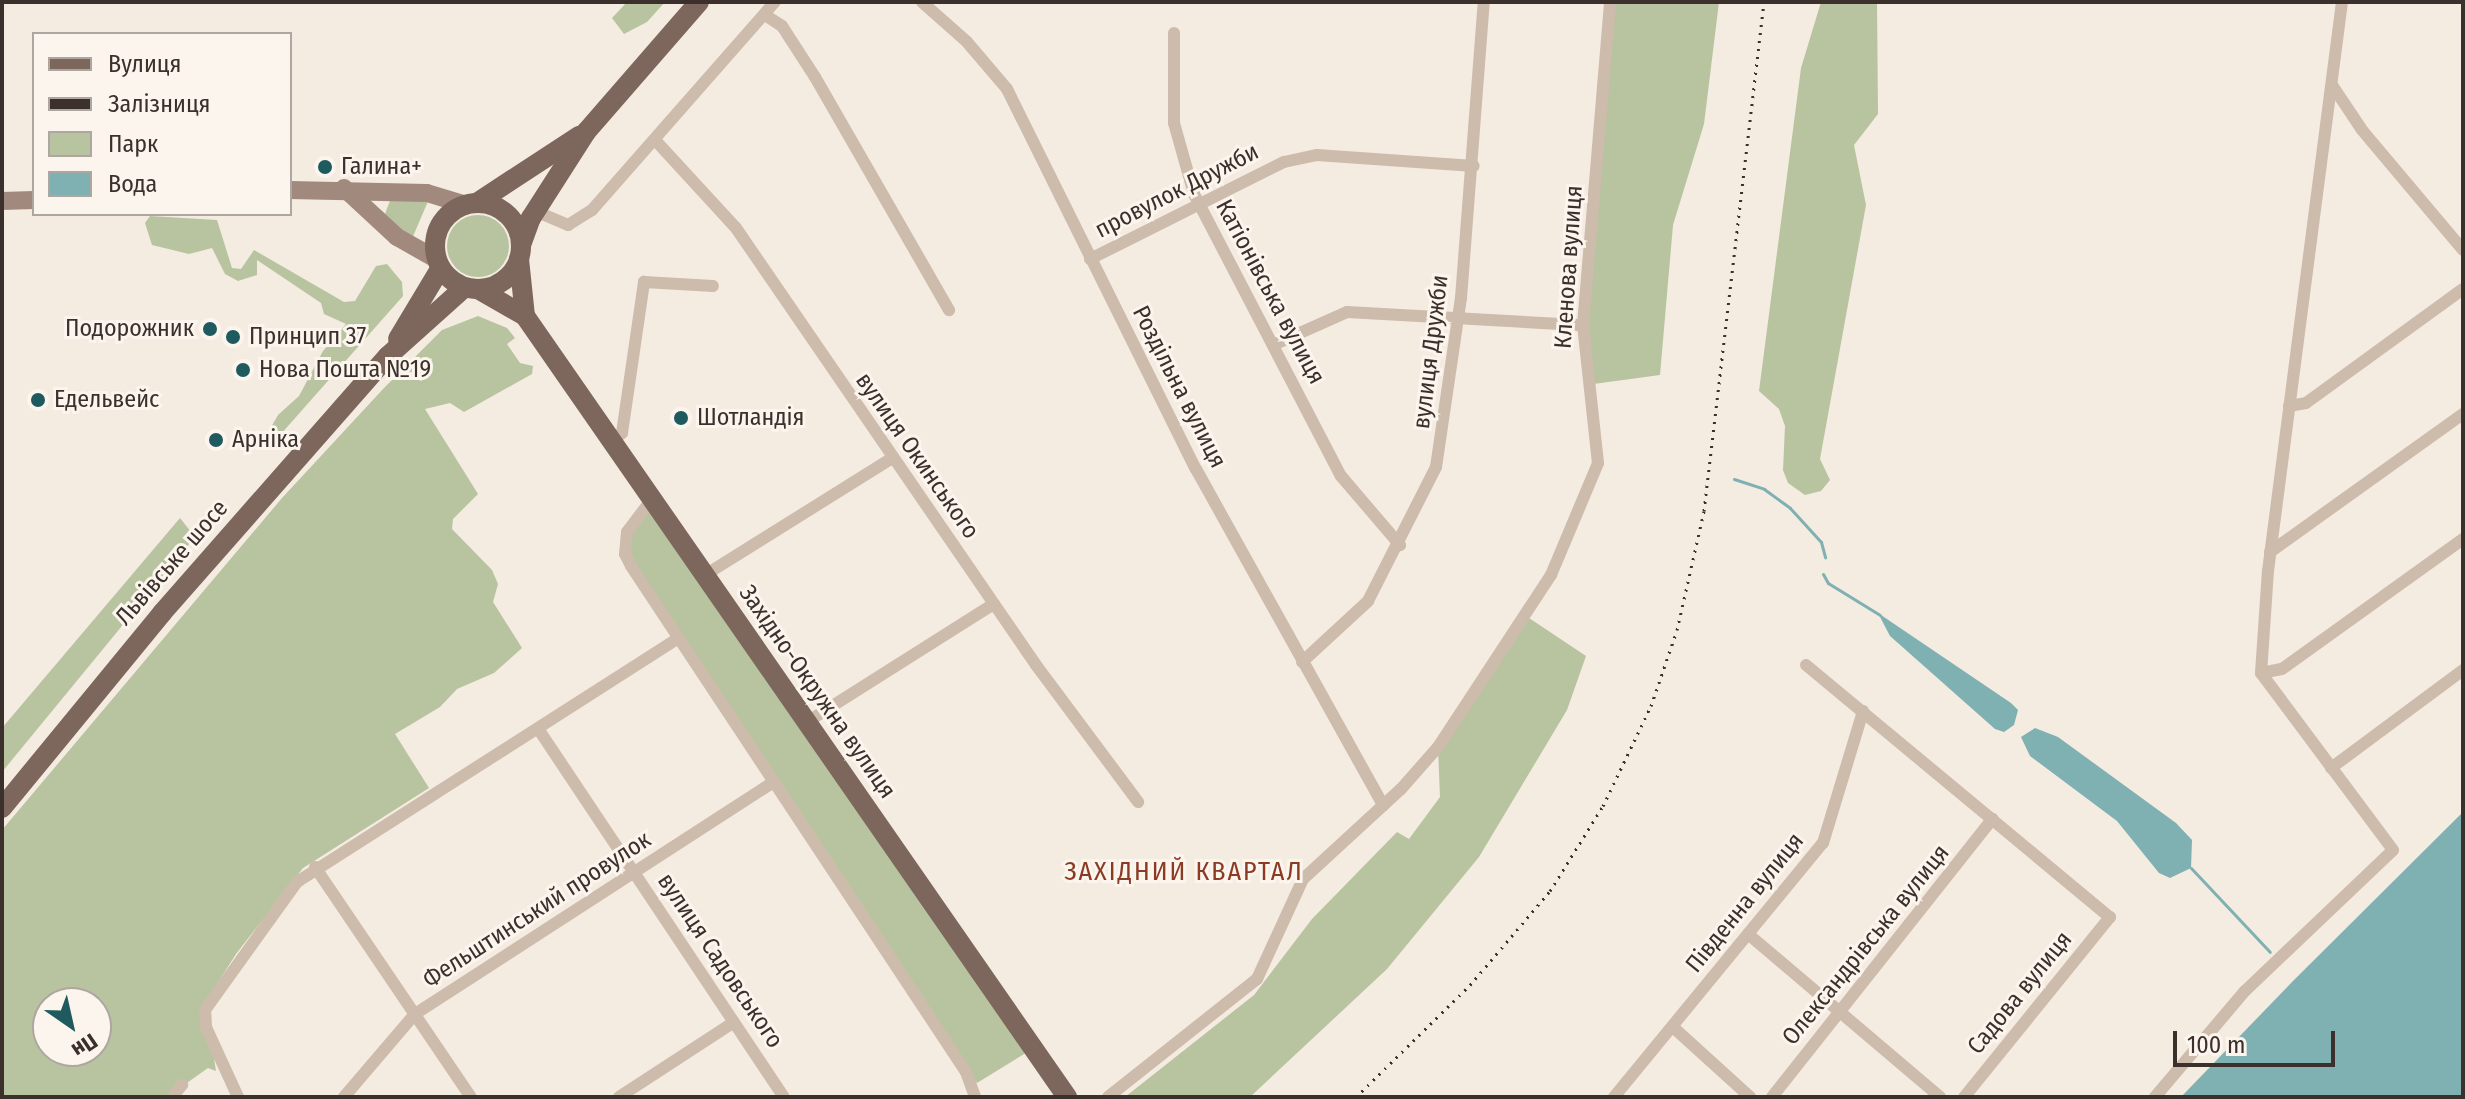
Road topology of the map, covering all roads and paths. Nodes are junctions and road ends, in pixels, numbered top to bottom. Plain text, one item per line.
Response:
1 (699, 2) edge
2 (775, 2) edge
3 (922, 2) edge
4 (1484, 2) edge
5 (1610, 2) edge
6 (2342, 2) edge
7 (765, 15) junction
8 (1174, 33) dead end
9 (2331, 82) junction
10 (586, 132) junction
11 (656, 141) junction
12 (1474, 166) junction
13 (344, 188) junction
14 (292, 190) edge
15 (32, 200) edge
16 (2, 201) edge
17 (1198, 202) junction
18 (471, 203) junction
19 (535, 211) junction
20 (2463, 250) edge
21 (520, 252) junction
22 (1090, 259) junction
23 (438, 264) junction
24 (713, 286) dead end
25 (472, 288) junction
26 (2463, 289) edge
27 (949, 310) dead end
28 (525, 316) junction
29 (1458, 321) junction
30 (1583, 325) junction
31 (1273, 345) junction
32 (388, 356) junction
33 (2289, 406) junction
34 (2463, 414) edge
35 (612, 441) junction
36 (892, 458) junction
37 (652, 499) junction
38 (2463, 539) edge
39 (1400, 545) junction
40 (2270, 552) junction
41 (705, 575) junction
42 (994, 604) junction
43 (678, 638) junction
44 (1302, 662) junction
45 (1806, 665) dead end
46 (2463, 670) edge
47 (2261, 673) junction
48 (1863, 711) junction
49 (807, 722) junction
50 (539, 730) junction
51 (2331, 768) junction
52 (773, 782) junction
53 (1138, 802) dead end
54 (1383, 805) junction
55 (2, 808) edge
56 (1992, 819) junction
57 (315, 867) junction
58 (635, 873) junction
59 (1748, 934) junction
60 (415, 1014) junction
61 (1841, 1014) junction
62 (734, 1022) junction
63 (1674, 1028) junction
64 (182, 1085) dead end
65 (172, 1097) edge
66 (238, 1097) edge
67 (344, 1097) edge
68 (471, 1097) edge
69 (619, 1097) edge
70 (784, 1097) edge
71 (975, 1097) edge
72 (1067, 1097) edge
73 (1108, 1097) edge
74 (1614, 1097) edge
75 (1750, 1097) edge
76 (1772, 1097) edge
77 (1940, 1097) edge
78 (1964, 1097) edge
79 (2155, 1097) edge

1 - 10 main road
2 - 7 street
3 - 22 street, Роздільна вулиця
4 - 12 street, вулиця Дружби
5 - 30 street, Кленова вулиця
6 - 9 street
7 - 11 street
7 - 27 street
8 - 17 street, Катіонівська вулиця
9 - 20 street
9 - 33 street
10 - 18 main road
10 - 19 main road
11 - 19 street
11 - 36 street, вулиця Окинського
12 - 17 street, провулок Дружби
12 - 29 street, вулиця Дружби
13 - 14 main road
13 - 18 main road
13 - 23 main road
15 - 16 main road
17 - 22 street, провулок Дружби
17 - 31 street, Катіонівська вулиця
18 - 21 main road
18 - 23 main road
19 - 21 main road
21 - 25 main road
21 - 28 main road, Західно-Окружна вулиця
22 - 44 street, Роздільна вулиця
23 - 25 main road
23 - 32 main road, Львівське шосе
24 - 35 street
25 - 28 main road, Західно-Окружна вулиця
25 - 32 main road, Львівське шосе
26 - 33 street
28 - 35 main road, Західно-Окружна вулиця
29 - 30 street
29 - 31 street
29 - 39 street, вулиця Дружби
30 - 54 street, Кленова вулиця
31 - 39 street, Катіонівська вулиця
32 - 55 main road, Львівське шосе
33 - 40 street
34 - 40 street
35 - 37 main road, Західно-Окружна вулиця
36 - 41 street
36 - 42 street, вулиця Окинського
37 - 41 main road, Західно-Окружна вулиця
37 - 43 street
38 - 47 street
39 - 44 street, вулиця Дружби
40 - 47 street
41 - 49 main road, Західно-Окружна вулиця
42 - 49 street
42 - 53 street, вулиця Окинського
43 - 50 street
43 - 52 street
44 - 54 street, Роздільна вулиця
45 - 48 street
46 - 51 street
47 - 51 street
48 - 56 street
48 - 59 street, Південна вулиця
49 - 72 main road, Західно-Окружна вулиця
50 - 57 street
50 - 58 street, вулиця Садовського
51 - 79 street
52 - 58 street, Фельштинський провулок
52 - 71 street
54 - 73 street, Кленова вулиця
56 - 61 street, Олександрівська вулиця
56 - 78 street, Садова вулиця
57 - 60 street
57 - 66 street
58 - 60 street, Фельштинський провулок
58 - 62 street, вулиця Садовського
59 - 61 street
59 - 63 street, Південна вулиця
60 - 67 street, Фельштинський провулок
60 - 68 street
61 - 76 street, Олександрівська вулиця
61 - 77 street
62 - 69 street
62 - 70 street, вулиця Садовського
63 - 74 street, Південна вулиця
63 - 75 street
64 - 65 street

